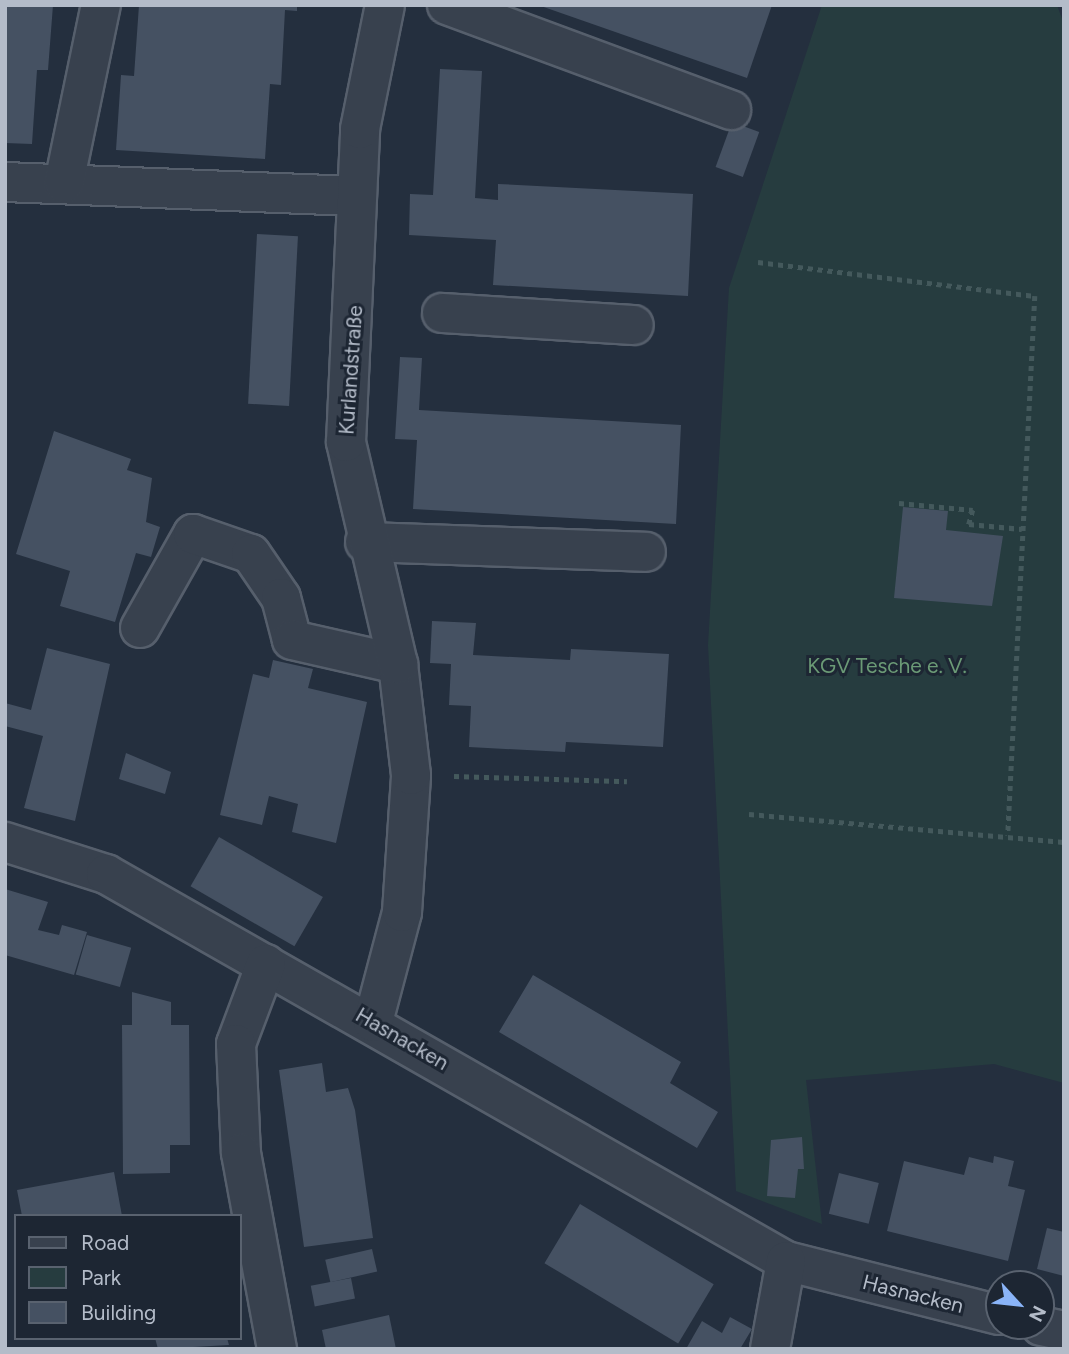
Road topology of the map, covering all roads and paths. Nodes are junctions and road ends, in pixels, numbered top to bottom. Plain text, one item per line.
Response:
1 (101, 5) edge
2 (385, 5) edge
3 (447, 5) edge
4 (730, 110) dead end
5 (5, 182) edge
6 (64, 183) junction
7 (355, 196) junction
8 (758, 262) dead end
9 (442, 313) dead end
10 (634, 325) dead end
11 (899, 503) dead end
12 (1022, 529) junction
13 (365, 542) junction
14 (646, 552) dead end
15 (140, 628) dead end
16 (398, 664) junction
17 (411, 775) junction
18 (627, 781) dead end
19 (749, 814) dead end
20 (1008, 835) junction
21 (5, 842) edge
22 (1064, 842) edge
23 (266, 964) junction
24 (373, 1021) junction
25 (786, 1261) junction
26 (985, 1311) edge
27 (277, 1349) edge
28 (770, 1349) edge

1 - 6 street
2 - 7 street, Kurlandstraße
3 - 4 street
5 - 6 street
6 - 7 street
7 - 13 street, Kurlandstraße
8 - 12 path
9 - 10 street
11 - 12 path
12 - 20 path
13 - 14 street
13 - 16 street, Kurlandstraße
15 - 16 street
16 - 17 street, Kurlandstraße
17 - 18 path
17 - 24 street, Kurlandstraße
19 - 20 path
20 - 22 path
21 - 23 street, Hasnacken
23 - 24 street, Hasnacken
23 - 27 street
24 - 25 street, Hasnacken
25 - 26 street, Hasnacken
25 - 28 street

